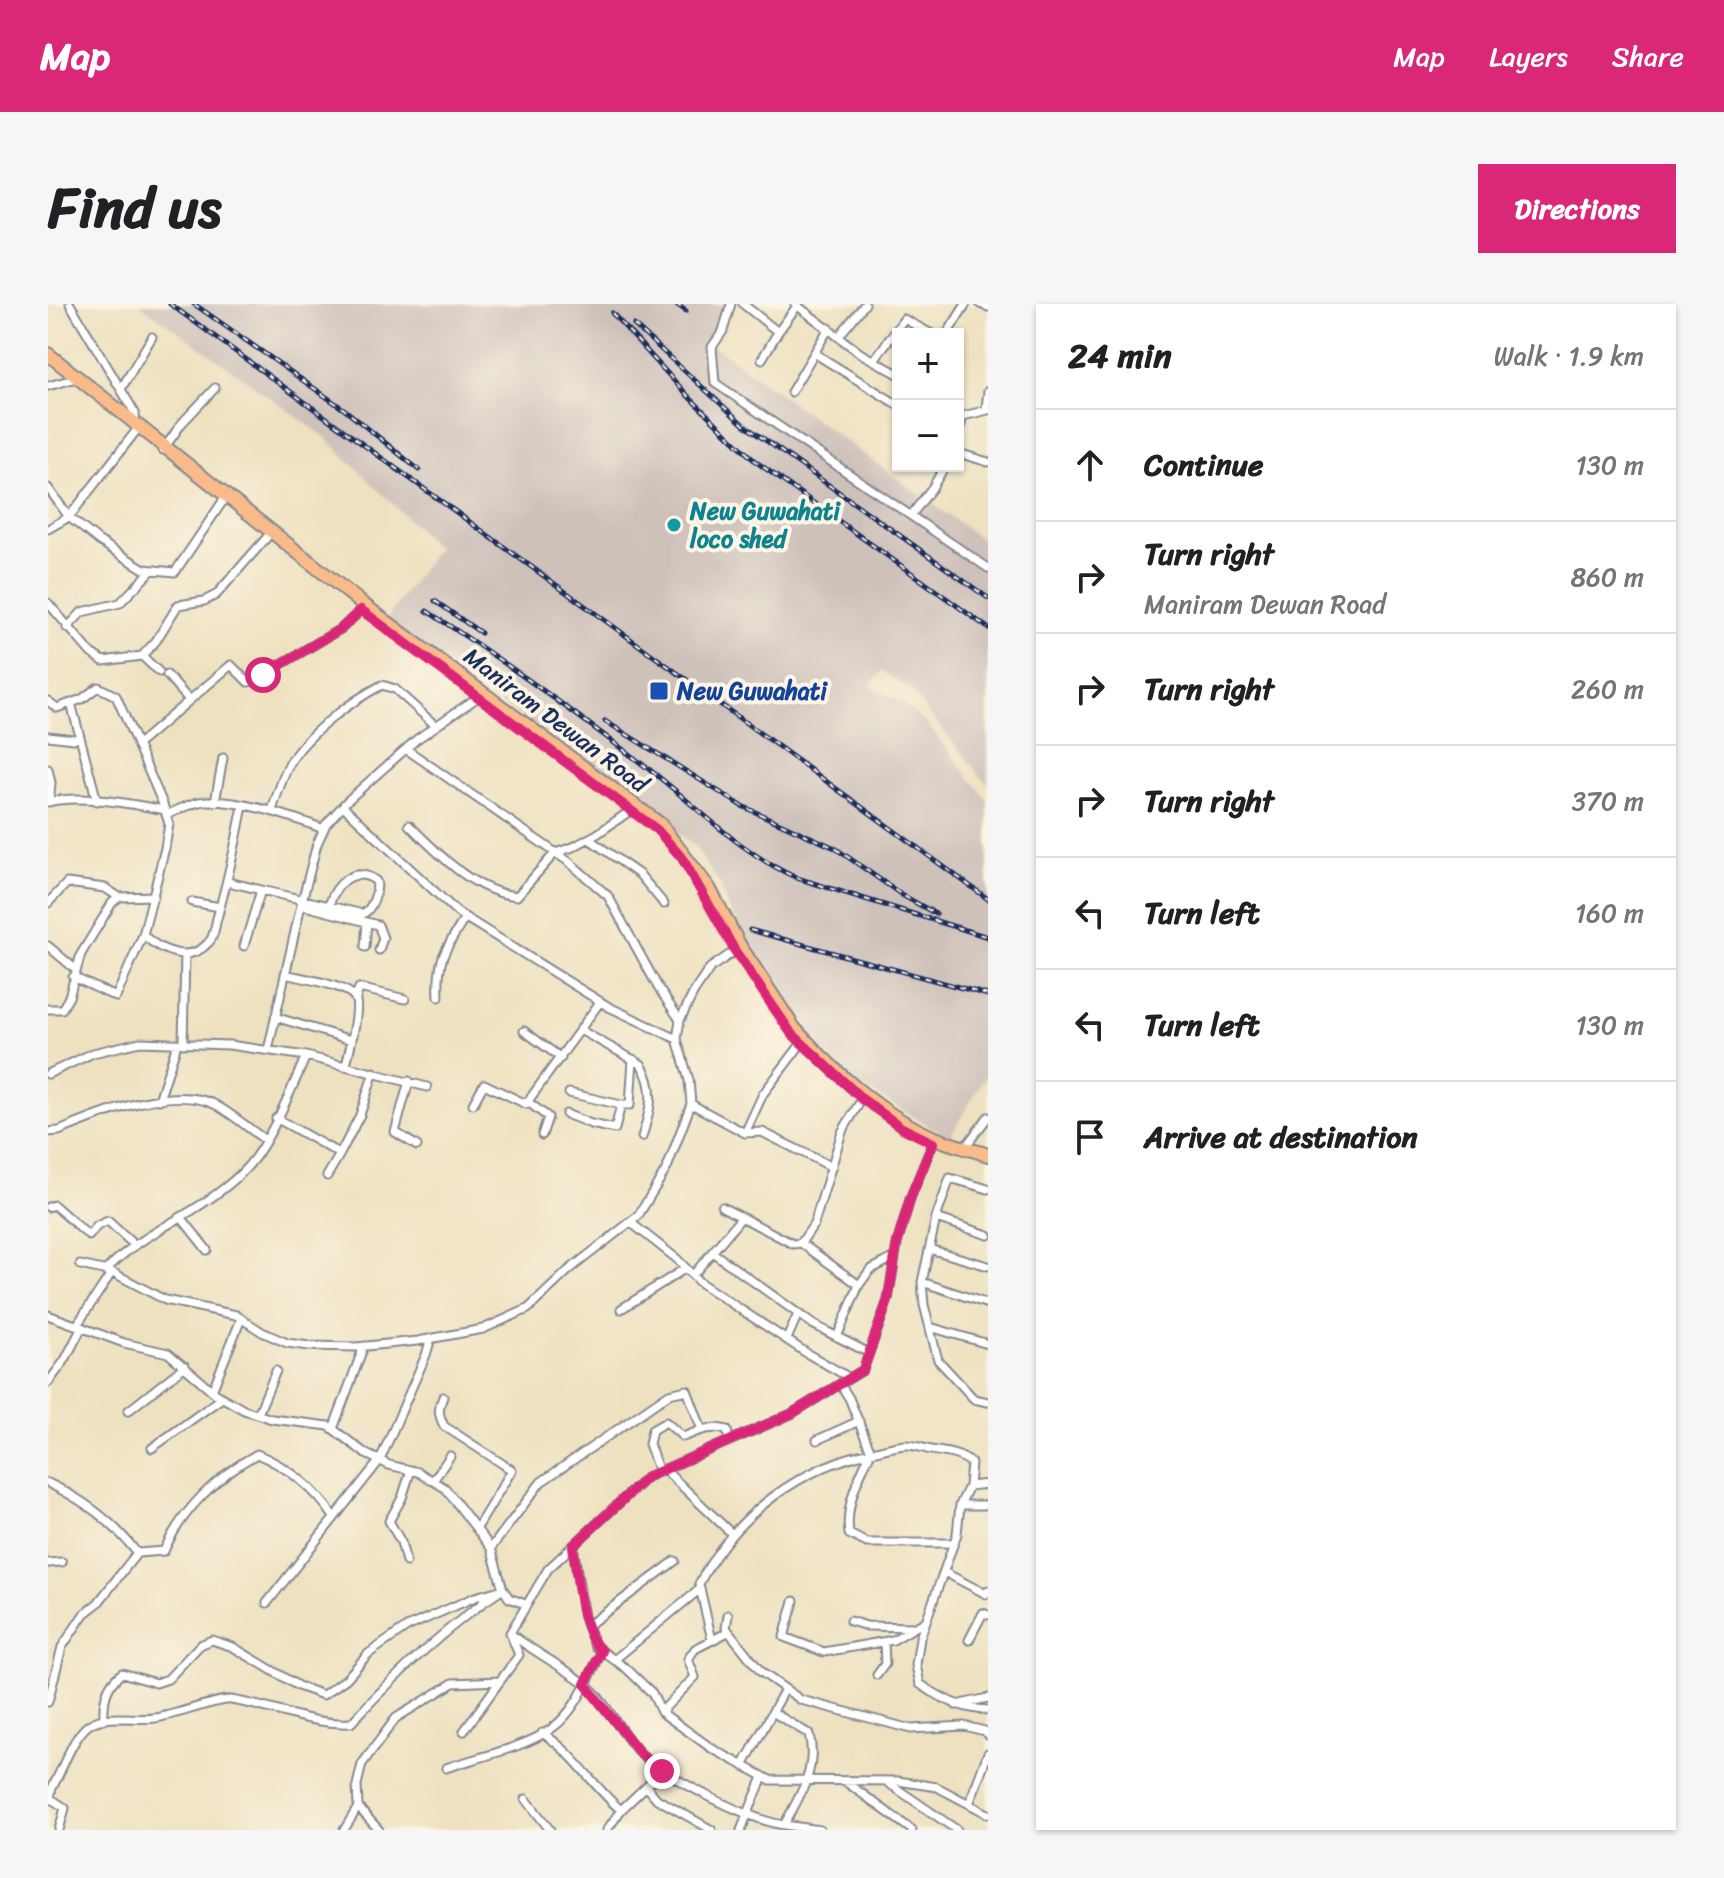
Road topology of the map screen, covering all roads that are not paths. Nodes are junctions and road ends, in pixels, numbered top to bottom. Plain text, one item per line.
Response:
1 (70, 304) edge
2 (731, 304) edge
3 (743, 304) edge
4 (865, 304) edge
5 (966, 304) edge
6 (980, 304) edge
7 (796, 305) edge
8 (988, 307) edge
9 (829, 328) junction
10 (897, 328) edge
11 (921, 328) edge
12 (951, 328) edge
13 (778, 332) junction
14 (892, 335) edge
15 (839, 336) junction
16 (152, 337) dead end
17 (814, 353) junction
18 (48, 354) edge
19 (762, 359) dead end
20 (874, 360) junction
21 (48, 361) edge
22 (892, 370) edge
23 (74, 380) junction
24 (48, 386) edge
25 (215, 388) dead end
26 (121, 389) junction
27 (988, 391) edge
28 (791, 392) dead end
29 (892, 401) edge
30 (987, 410) edge
31 (964, 414) edge
32 (136, 427) junction
33 (164, 450) junction
34 (964, 455) edge
35 (988, 462) edge
36 (941, 472) edge
37 (48, 488) edge
38 (226, 498) junction
39 (912, 514) junction
40 (69, 517) junction
41 (48, 529) edge
42 (269, 535) junction
43 (988, 568) edge
44 (152, 570) junction
45 (327, 579) junction
46 (48, 603) edge
47 (363, 608) junction
48 (67, 628) junction
49 (142, 656) junction
50 (480, 694) junction
51 (189, 700) junction
52 (48, 701) edge
53 (71, 703) junction
54 (436, 726) junction
55 (48, 736) edge
56 (79, 737) junction
57 (137, 745) junction
58 (406, 749) junction
59 (223, 758) dead end
60 (48, 769) edge
61 (97, 801) junction
62 (49, 802) edge
63 (215, 802) junction
64 (243, 806) junction
65 (344, 807) junction
66 (272, 811) junction
67 (630, 811) junction
68 (166, 813) junction
69 (409, 825) dead end
70 (324, 829) junction
71 (589, 839) junction
72 (555, 853) junction
73 (228, 882) junction
74 (261, 890) junction
75 (154, 896) junction
76 (119, 897) junction
77 (192, 902) dead end
78 (302, 902) junction
79 (48, 903) edge
80 (664, 904) dead end
81 (329, 906) junction
82 (220, 907) junction
83 (465, 918) junction
84 (367, 922) junction
85 (143, 935) junction
86 (48, 946) edge
87 (244, 946) dead end
88 (365, 947) dead end
89 (379, 950) dead end
90 (735, 951) junction
91 (185, 954) junction
92 (74, 973) junction
93 (285, 974) junction
94 (439, 997) dead end
95 (356, 999) junction
96 (405, 999) dead end
97 (600, 1002) junction
98 (48, 1009) edge
99 (275, 1017) junction
100 (680, 1020) junction
101 (580, 1030) junction
102 (524, 1031) dead end
103 (677, 1039) junction
104 (351, 1040) junction
105 (180, 1044) junction
106 (801, 1044) junction
107 (268, 1050) junction
108 (306, 1056) junction
109 (561, 1058) junction
110 (633, 1059) junction
111 (346, 1065) junction
112 (374, 1072) junction
113 (48, 1074) edge
114 (409, 1081) junction
115 (427, 1087) dead end
116 (569, 1093) dead end
117 (864, 1096) junction
118 (159, 1100) junction
119 (528, 1102) junction
120 (473, 1104) dead end
121 (691, 1104) junction
122 (621, 1105) junction
123 (566, 1114) dead end
124 (988, 1117) edge
125 (276, 1118) junction
126 (48, 1132) edge
127 (745, 1133) junction
128 (542, 1135) dead end
129 (642, 1137) dead end
130 (264, 1139) junction
131 (934, 1141) junction
132 (417, 1146) dead end
133 (963, 1150) junction
134 (340, 1154) junction
135 (988, 1158) edge
136 (832, 1167) junction
137 (327, 1176) dead end
138 (988, 1189) edge
139 (48, 1207) edge
140 (722, 1207) dead end
141 (181, 1217) junction
142 (741, 1218) junction
143 (936, 1218) junction
144 (630, 1222) junction
145 (988, 1235) edge
146 (801, 1243) junction
147 (134, 1245) junction
148 (929, 1249) junction
149 (207, 1250) dead end
150 (712, 1252) junction
151 (895, 1257) junction
152 (80, 1265) dead end
153 (988, 1266) edge
154 (686, 1268) junction
155 (109, 1272) junction
156 (693, 1275) junction
157 (922, 1282) junction
158 (859, 1285) junction
159 (988, 1304) edge
160 (621, 1309) dead end
161 (798, 1314) junction
162 (48, 1315) edge
163 (241, 1319) junction
164 (80, 1326) junction
165 (930, 1327) junction
166 (837, 1337) junction
167 (431, 1338) junction
168 (787, 1339) junction
169 (988, 1344) edge
170 (364, 1346) junction
171 (867, 1352) dead end
172 (185, 1366) junction
173 (276, 1371) dead end
174 (850, 1378) junction
175 (48, 1383) edge
176 (840, 1384) junction
177 (212, 1391) junction
178 (443, 1397) dead end
179 (222, 1398) junction
180 (988, 1402) edge
181 (128, 1411) dead end
182 (258, 1414) junction
183 (859, 1421) junction
184 (333, 1429) junction
185 (702, 1430) junction
186 (817, 1440) dead end
187 (729, 1441) junction
188 (152, 1448) dead end
189 (871, 1452) junction
190 (450, 1456) dead end
191 (380, 1460) junction
192 (411, 1470) junction
193 (662, 1470) junction
194 (433, 1481) junction
195 (48, 1483) edge
196 (988, 1484) edge
197 (969, 1486) junction
198 (960, 1505) junction
199 (988, 1505) edge
200 (334, 1517) junction
201 (477, 1528) junction
202 (732, 1534) junction
203 (954, 1543) junction
204 (573, 1546) junction
205 (491, 1548) junction
206 (137, 1553) junction
207 (675, 1561) dead end
208 (62, 1562) dead end
209 (406, 1562) dead end
210 (48, 1563) edge
211 (944, 1572) junction
212 (503, 1589) junction
213 (700, 1589) junction
214 (988, 1591) edge
215 (794, 1601) dead end
216 (267, 1603) dead end
217 (525, 1604) junction
218 (728, 1615) dead end
219 (988, 1615) edge
220 (850, 1621) dead end
221 (926, 1621) junction
222 (587, 1626) junction
223 (915, 1627) junction
224 (728, 1632) junction
225 (510, 1633) junction
226 (712, 1640) junction
227 (969, 1640) dead end
228 (884, 1642) junction
229 (602, 1651) junction
230 (614, 1660) junction
231 (877, 1675) dead end
232 (500, 1681) junction
233 (585, 1684) junction
234 (784, 1691) junction
235 (988, 1698) edge
236 (48, 1702) edge
237 (956, 1705) junction
238 (988, 1710) edge
239 (661, 1712) junction
240 (774, 1713) junction
241 (104, 1720) junction
242 (464, 1731) dead end
243 (542, 1733) junction
244 (988, 1735) edge
245 (988, 1753) edge
246 (986, 1764) edge
247 (743, 1766) junction
248 (446, 1768) dead end
249 (662, 1771) junction
250 (763, 1777) junction
251 (52, 1779) edge
252 (807, 1782) junction
253 (846, 1782) junction
254 (887, 1782) junction
255 (646, 1786) junction
256 (49, 1799) edge
257 (526, 1799) dead end
258 (969, 1804) junction
259 (358, 1807) junction
260 (621, 1810) junction
261 (748, 1813) junction
262 (988, 1814) edge
263 (784, 1825) junction
264 (59, 1830) edge
265 (344, 1830) edge
266 (379, 1830) edge
267 (550, 1830) edge
268 (607, 1830) edge
269 (712, 1830) edge
270 (741, 1830) edge
271 (820, 1830) edge
272 (912, 1830) edge
273 (957, 1830) edge

1 - 26 street
2 - 39 street
3 - 13 street
4 - 15 street
5 - 12 street
6 - 8 street
7 - 9 street
7 - 13 street
9 - 15 street
9 - 17 street
10 - 11 street
13 - 19 street
14 - 20 street
15 - 20 street
16 - 26 street
17 - 28 street
17 - 29 street
18 - 23 main road, Maniram Dewan Road
20 - 22 street
21 - 23 main road, Maniram Dewan Road
23 - 24 street
23 - 32 main road, Maniram Dewan Road
25 - 33 street
26 - 32 street
27 - 30 street
30 - 31 street
32 - 33 main road, Maniram Dewan Road
32 - 40 street
33 - 38 main road, Maniram Dewan Road
34 - 35 street
36 - 39 street
37 - 40 street
38 - 42 main road, Maniram Dewan Road
38 - 44 street
38 - 45 main road, Maniram Dewan Road
39 - 43 street
40 - 41 street
40 - 44 street
42 - 45 main road, Maniram Dewan Road
42 - 49 street
44 - 48 street
45 - 47 main road, Maniram Dewan Road
46 - 48 street
47 - 50 main road, Maniram Dewan Road
47 - 51 street
48 - 49 street
49 - 51 street
50 - 54 street
50 - 67 main road, Maniram Dewan Road
50 - 117 main road, Maniram Dewan Road
51 - 57 street
52 - 53 street
53 - 56 street
53 - 57 street
54 - 58 street
54 - 66 street
55 - 56 street
56 - 61 street
57 - 68 street
58 - 65 street
58 - 72 street
59 - 63 street
60 - 62 street
61 - 62 street
61 - 68 street
63 - 64 street
63 - 68 street
64 - 66 street
64 - 73 street
65 - 70 street
65 - 83 street
66 - 70 street
67 - 71 street
67 - 90 main road, Maniram Dewan Road
68 - 75 street
69 - 72 street
70 - 78 street
71 - 72 street
71 - 80 street
72 - 100 street
73 - 74 street
73 - 82 street
74 - 78 street
74 - 87 street
75 - 76 street
75 - 85 street
76 - 79 street
76 - 92 street
77 - 82 street
78 - 81 street
78 - 84 street
78 - 93 street
81 - 81 street
82 - 91 street
83 - 94 street
83 - 97 street
84 - 88 street
84 - 89 street
85 - 91 street
85 - 92 street
86 - 92 street
90 - 100 street
90 - 106 main road, Maniram Dewan Road
91 - 105 street
92 - 98 street
93 - 95 street
93 - 99 street
95 - 96 street
95 - 104 street
97 - 101 street
97 - 103 street
99 - 104 street
99 - 107 street
100 - 103 street
101 - 109 street
101 - 110 street
102 - 109 street
103 - 121 street
104 - 111 street
105 - 107 street
105 - 113 street
105 - 118 street
106 - 117 main road, Maniram Dewan Road
106 - 127 street
107 - 108 street
108 - 111 street
108 - 125 street
109 - 119 street
110 - 122 street
110 - 129 street
111 - 112 street
112 - 114 street
112 - 134 street
114 - 115 street
114 - 132 street
116 - 122 street
117 - 131 main road, Maniram Dewan Road
117 - 136 street
118 - 126 street
118 - 130 street
119 - 120 street
119 - 128 street
121 - 127 street
121 - 144 street
122 - 123 street
124 - 133 street
125 - 130 street
125 - 134 street
127 - 136 street
130 - 141 street
131 - 133 main road, Maniram Dewan Road
131 - 151 street
133 - 135 main road, Maniram Dewan Road
134 - 137 street
136 - 146 street
138 - 143 street
139 - 147 street
140 - 142 street
141 - 147 street
141 - 149 street
142 - 146 street
142 - 150 street
143 - 145 street
143 - 148 street
144 - 154 street
144 - 167 street
146 - 158 street
147 - 155 street
148 - 153 street
148 - 157 street
150 - 156 street
150 - 161 street
151 - 158 street
151 - 174 street
152 - 155 street
154 - 156 street
154 - 160 street
155 - 163 street
155 - 164 street
156 - 168 street
157 - 159 street
157 - 165 street
158 - 166 street
161 - 166 street
161 - 168 street
162 - 164 street
163 - 170 street
163 - 177 street
164 - 172 street
164 - 175 street
165 - 169 street
165 - 180 street
166 - 171 street
167 - 170 street
167 - 191 street
168 - 174 street
170 - 184 street
172 - 177 street
172 - 181 street
173 - 182 street
174 - 176 street
176 - 183 street
176 - 187 street
177 - 179 street
178 - 201 street
179 - 182 street
179 - 188 street
182 - 184 street
183 - 186 street
183 - 189 street
184 - 191 street
185 - 187 street
185 - 193 street
185 - 205 street
187 - 193 street
189 - 197 street
189 - 202 street
189 - 203 street
190 - 194 street
191 - 192 street
191 - 200 street
192 - 194 street
192 - 209 street
193 - 202 street
193 - 204 street
194 - 201 street
195 - 206 street
196 - 197 street
197 - 198 street
198 - 199 street
198 - 203 street
200 - 206 street
200 - 216 street
201 - 205 street
202 - 213 street
203 - 211 street
204 - 217 street
204 - 222 street
205 - 212 street
206 - 236 street
207 - 222 street
208 - 210 street
211 - 214 street
211 - 221 street
212 - 217 street
212 - 241 street
212 - 241 street
213 - 226 street
213 - 230 street
215 - 228 street
217 - 225 street
218 - 224 street
219 - 227 street
220 - 223 street
221 - 223 street
221 - 237 street
222 - 229 street
223 - 228 street
224 - 226 street
224 - 234 street
225 - 232 street
225 - 233 street
226 - 239 street
228 - 231 street
229 - 230 street
229 - 233 street
230 - 239 street
232 - 242 street
232 - 259 street
233 - 243 street
233 - 249 street
234 - 240 street
234 - 244 street
235 - 237 street
237 - 238 street
239 - 247 street
240 - 247 street
240 - 252 street
241 - 251 street
243 - 248 street
243 - 260 street
245 - 246 street
246 - 258 street
247 - 250 street
249 - 255 street
249 - 261 street
250 - 252 street
250 - 261 street
251 - 256 street
252 - 253 street
252 - 263 street
253 - 254 street
253 - 272 street
254 - 258 street
254 - 273 street
255 - 260 street
255 - 269 street
256 - 264 street
257 - 267 street
258 - 262 street
259 - 265 street
259 - 266 street
260 - 268 street
261 - 263 street
261 - 270 street
263 - 271 street

